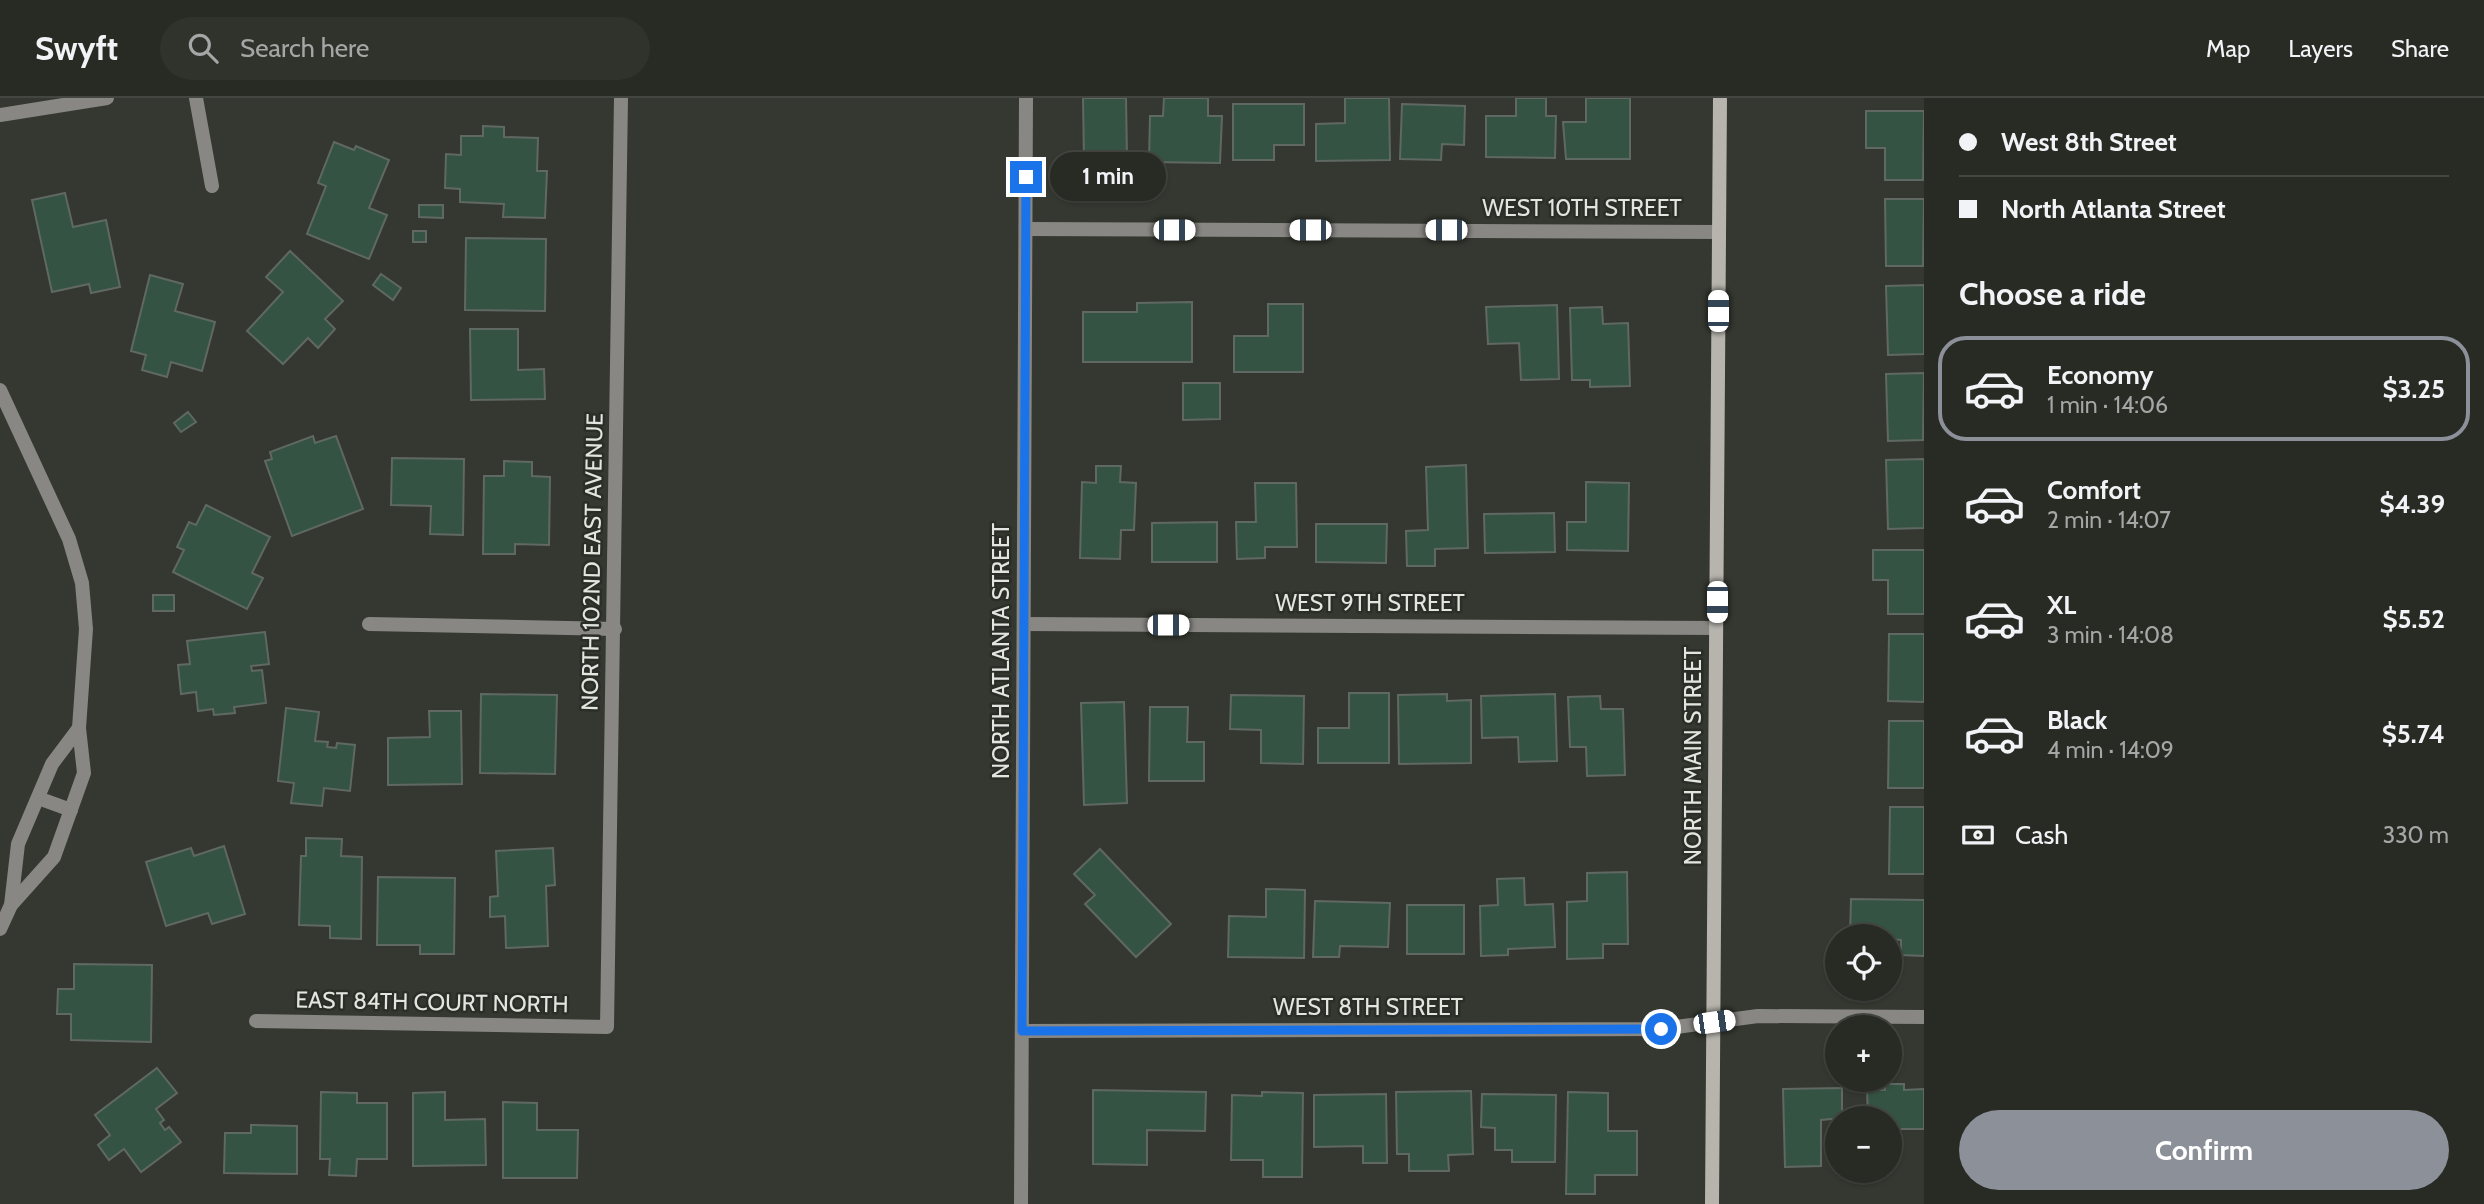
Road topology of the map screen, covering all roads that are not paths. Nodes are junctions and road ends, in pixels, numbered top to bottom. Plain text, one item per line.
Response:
1 (107, 98) edge
2 (196, 98) edge
3 (621, 98) edge
4 (1026, 98) edge
5 (1720, 98) edge
6 (0, 115) edge
7 (212, 186) dead end
8 (1026, 229) junction
9 (1719, 232) junction
10 (0, 390) edge
11 (369, 624) dead end
12 (1024, 624) junction
13 (614, 628) junction
14 (1716, 628) junction
15 (79, 728) junction
16 (37, 798) junction
17 (71, 810) junction
18 (11, 905) junction
19 (0, 929) edge
20 (1924, 1017) edge
21 (256, 1021) dead end
22 (1714, 1022) junction
23 (607, 1027) joint
24 (1022, 1031) junction
25 (1021, 1204) edge
26 (1712, 1204) edge

1 - 6 street
2 - 7 street
3 - 13 street, NORTH 102ND EAST AVENUE
4 - 8 street, NORTH ATLANTA STREET
5 - 9 main road, NORTH MAIN STREET
8 - 9 street, WEST 10TH STREET
8 - 12 street, NORTH ATLANTA STREET
9 - 14 main road, NORTH MAIN STREET
10 - 15 street
11 - 13 street
12 - 14 street, WEST 9TH STREET
12 - 24 street, NORTH ATLANTA STREET
13 - 23 street, NORTH 102ND EAST AVENUE
14 - 22 main road, NORTH MAIN STREET
15 - 16 street
15 - 17 street
16 - 17 street
16 - 18 street
17 - 18 street
18 - 19 street
20 - 22 street, WEST 8TH STREET
21 - 23 street, EAST 84TH COURT NORTH
22 - 24 street, WEST 8TH STREET
22 - 26 main road, NORTH MAIN STREET
24 - 25 street, NORTH ATLANTA STREET

